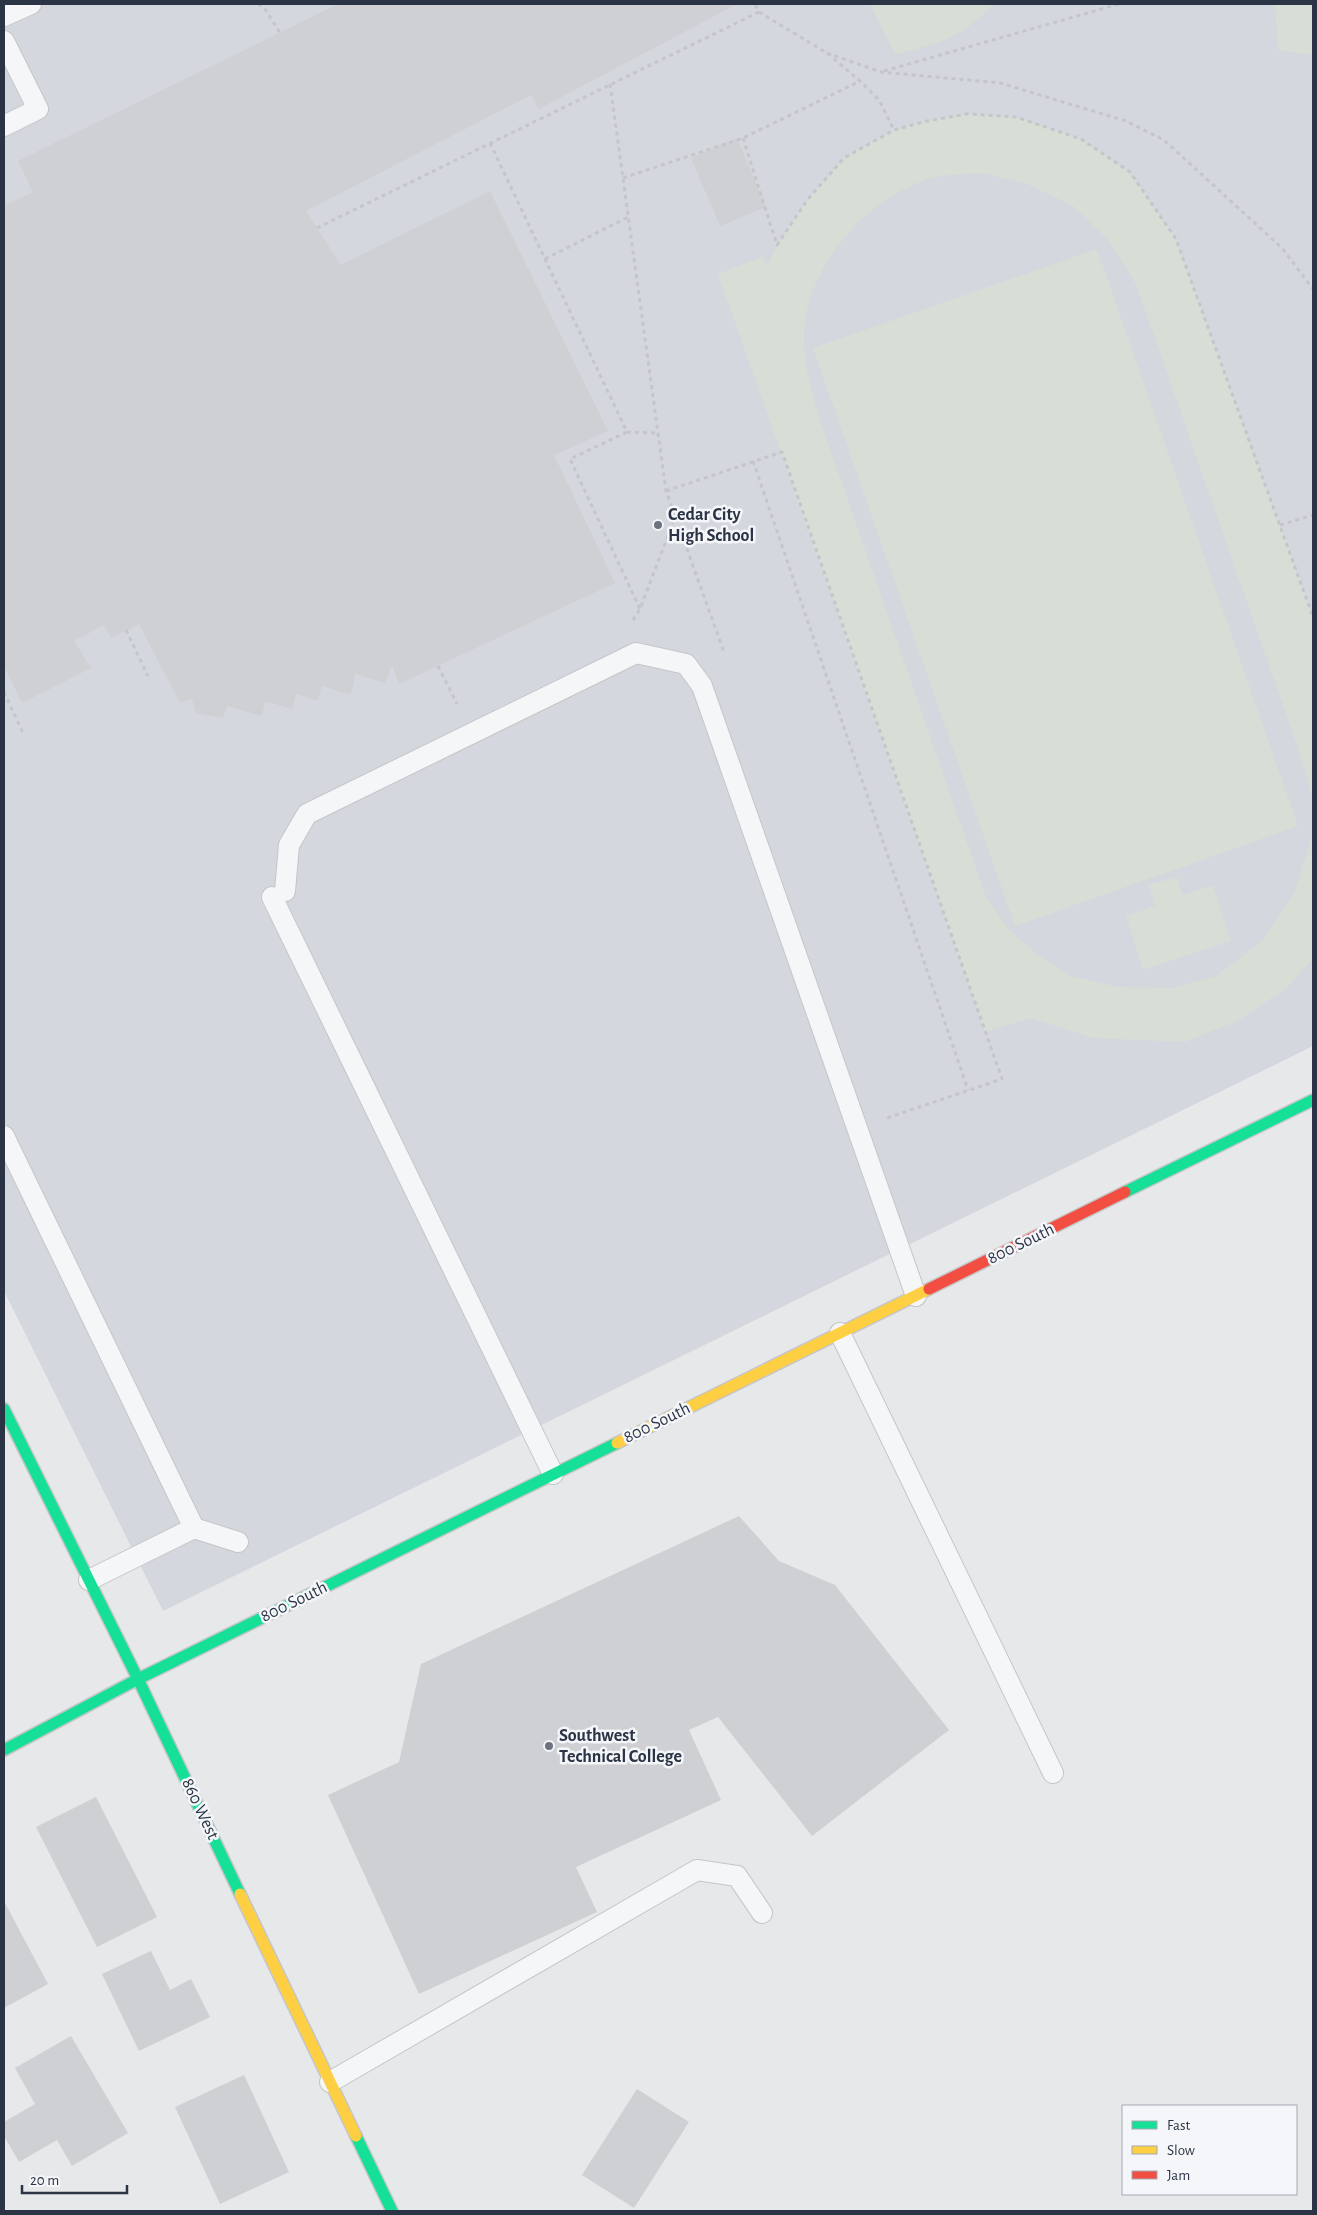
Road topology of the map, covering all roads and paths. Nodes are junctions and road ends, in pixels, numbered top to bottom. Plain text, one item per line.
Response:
1 (31, 4) edge
2 (258, 4) edge
3 (755, 4) edge
4 (1120, 4) edge
5 (759, 12) junction
6 (4, 16) edge
7 (280, 33) dead end
8 (4, 41) edge
9 (826, 52) junction
10 (881, 72) junction
11 (860, 81) junction
12 (610, 84) junction
13 (4, 126) edge
14 (894, 130) junction
15 (743, 138) junction
16 (490, 143) junction
17 (623, 178) junction
18 (628, 217) junction
19 (317, 228) dead end
20 (545, 259) junction
21 (1313, 290) edge
22 (627, 432) junction
23 (658, 433) junction
24 (753, 461) junction
25 (666, 491) junction
26 (1313, 515) edge
27 (675, 517) junction
28 (1280, 525) junction
29 (640, 609) junction
30 (1313, 617) edge
31 (633, 620) dead end
32 (126, 630) dead end
33 (724, 652) dead end
34 (438, 666) dead end
35 (148, 676) dead end
36 (4, 692) edge
37 (457, 704) dead end
38 (24, 735) dead end
39 (968, 1090) junction
40 (1313, 1100) edge
41 (884, 1120) dead end
42 (4, 1136) edge
43 (916, 1296) junction
44 (840, 1333) junction
45 (4, 1409) edge
46 (553, 1474) junction
47 (194, 1528) junction
48 (238, 1542) dead end
49 (89, 1580) junction
50 (138, 1679) junction
51 (4, 1750) edge
52 (1053, 1773) dead end
53 (762, 1914) dead end
54 (330, 2082) junction
55 (392, 2211) edge

1 - 6 lane
2 - 7 path
3 - 5 path
4 - 10 path
5 - 9 path
5 - 12 path
8 - 13 lane
9 - 10 path
9 - 11 path
10 - 21 path
11 - 14 path
11 - 15 path
12 - 16 path
12 - 17 path
14 - 15 path
14 - 28 path
15 - 17 path
16 - 19 path
16 - 20 path
17 - 18 path
18 - 20 path
18 - 23 path
20 - 22 path
22 - 23 path
22 - 29 path
23 - 25 path
24 - 25 path
24 - 39 path
24 - 39 path
25 - 27 path
26 - 28 path
27 - 29 path
27 - 33 path
28 - 30 path
29 - 31 path
32 - 35 path
34 - 37 path
36 - 38 path
39 - 41 path
40 - 43 street, 800 South
42 - 47 lane
43 - 44 street, 800 South
43 - 46 lane
44 - 46 street, 800 South
44 - 52 lane
45 - 49 street, 860 West
46 - 50 street, 800 South
47 - 48 lane
47 - 49 lane
49 - 50 street, 860 West
50 - 51 street, 800 South
50 - 54 street, 860 West
53 - 54 lane
54 - 55 street, 860 West

